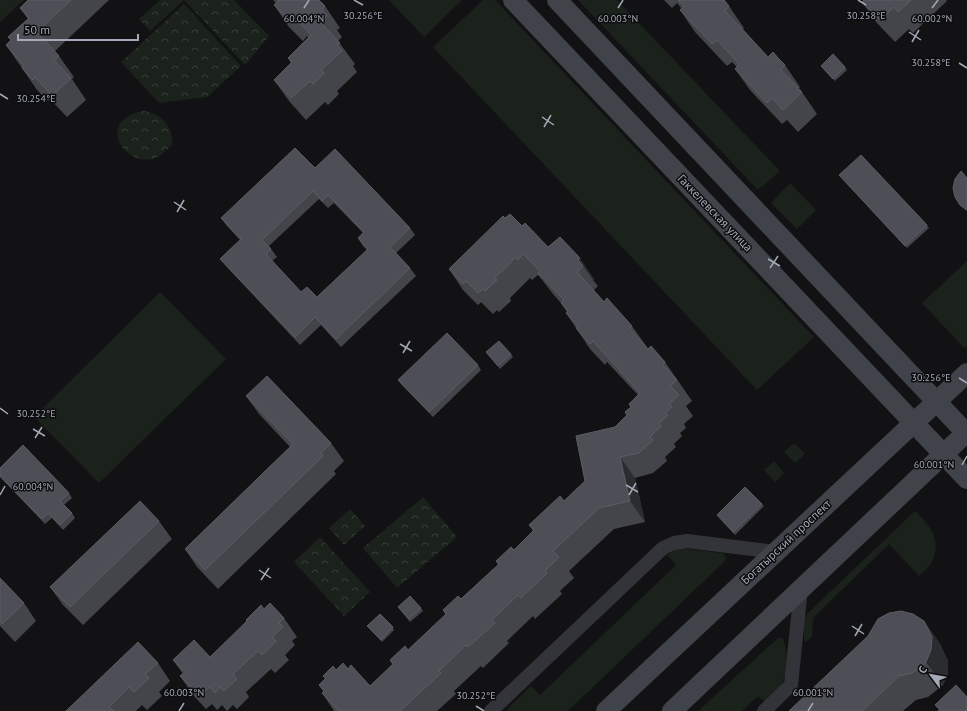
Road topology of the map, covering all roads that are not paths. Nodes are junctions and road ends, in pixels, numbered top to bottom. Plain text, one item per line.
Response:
1 (513, 0) edge
2 (557, 0) edge
3 (967, 373) edge
4 (937, 401) junction
5 (914, 423) junction
6 (967, 433) edge
7 (944, 454) junction
8 (967, 479) edge
9 (776, 552) junction
10 (801, 588) junction
11 (491, 711) edge
12 (606, 711) edge
13 (672, 711) edge
14 (764, 711) edge

1 - 5 main road, Гаккелевская улица
2 - 4 main road
3 - 4 main road, Богатырский проспект
4 - 5 main road, Богатырский проспект
4 - 6 main road
5 - 7 main road, Гаккелевская улица
5 - 9 main road, Богатырский проспект
6 - 7 main road
7 - 8 main road, Гаккелевская улица
7 - 10 main road
9 - 11 street
9 - 12 main road, Богатырский проспект
10 - 13 main road
10 - 14 street

